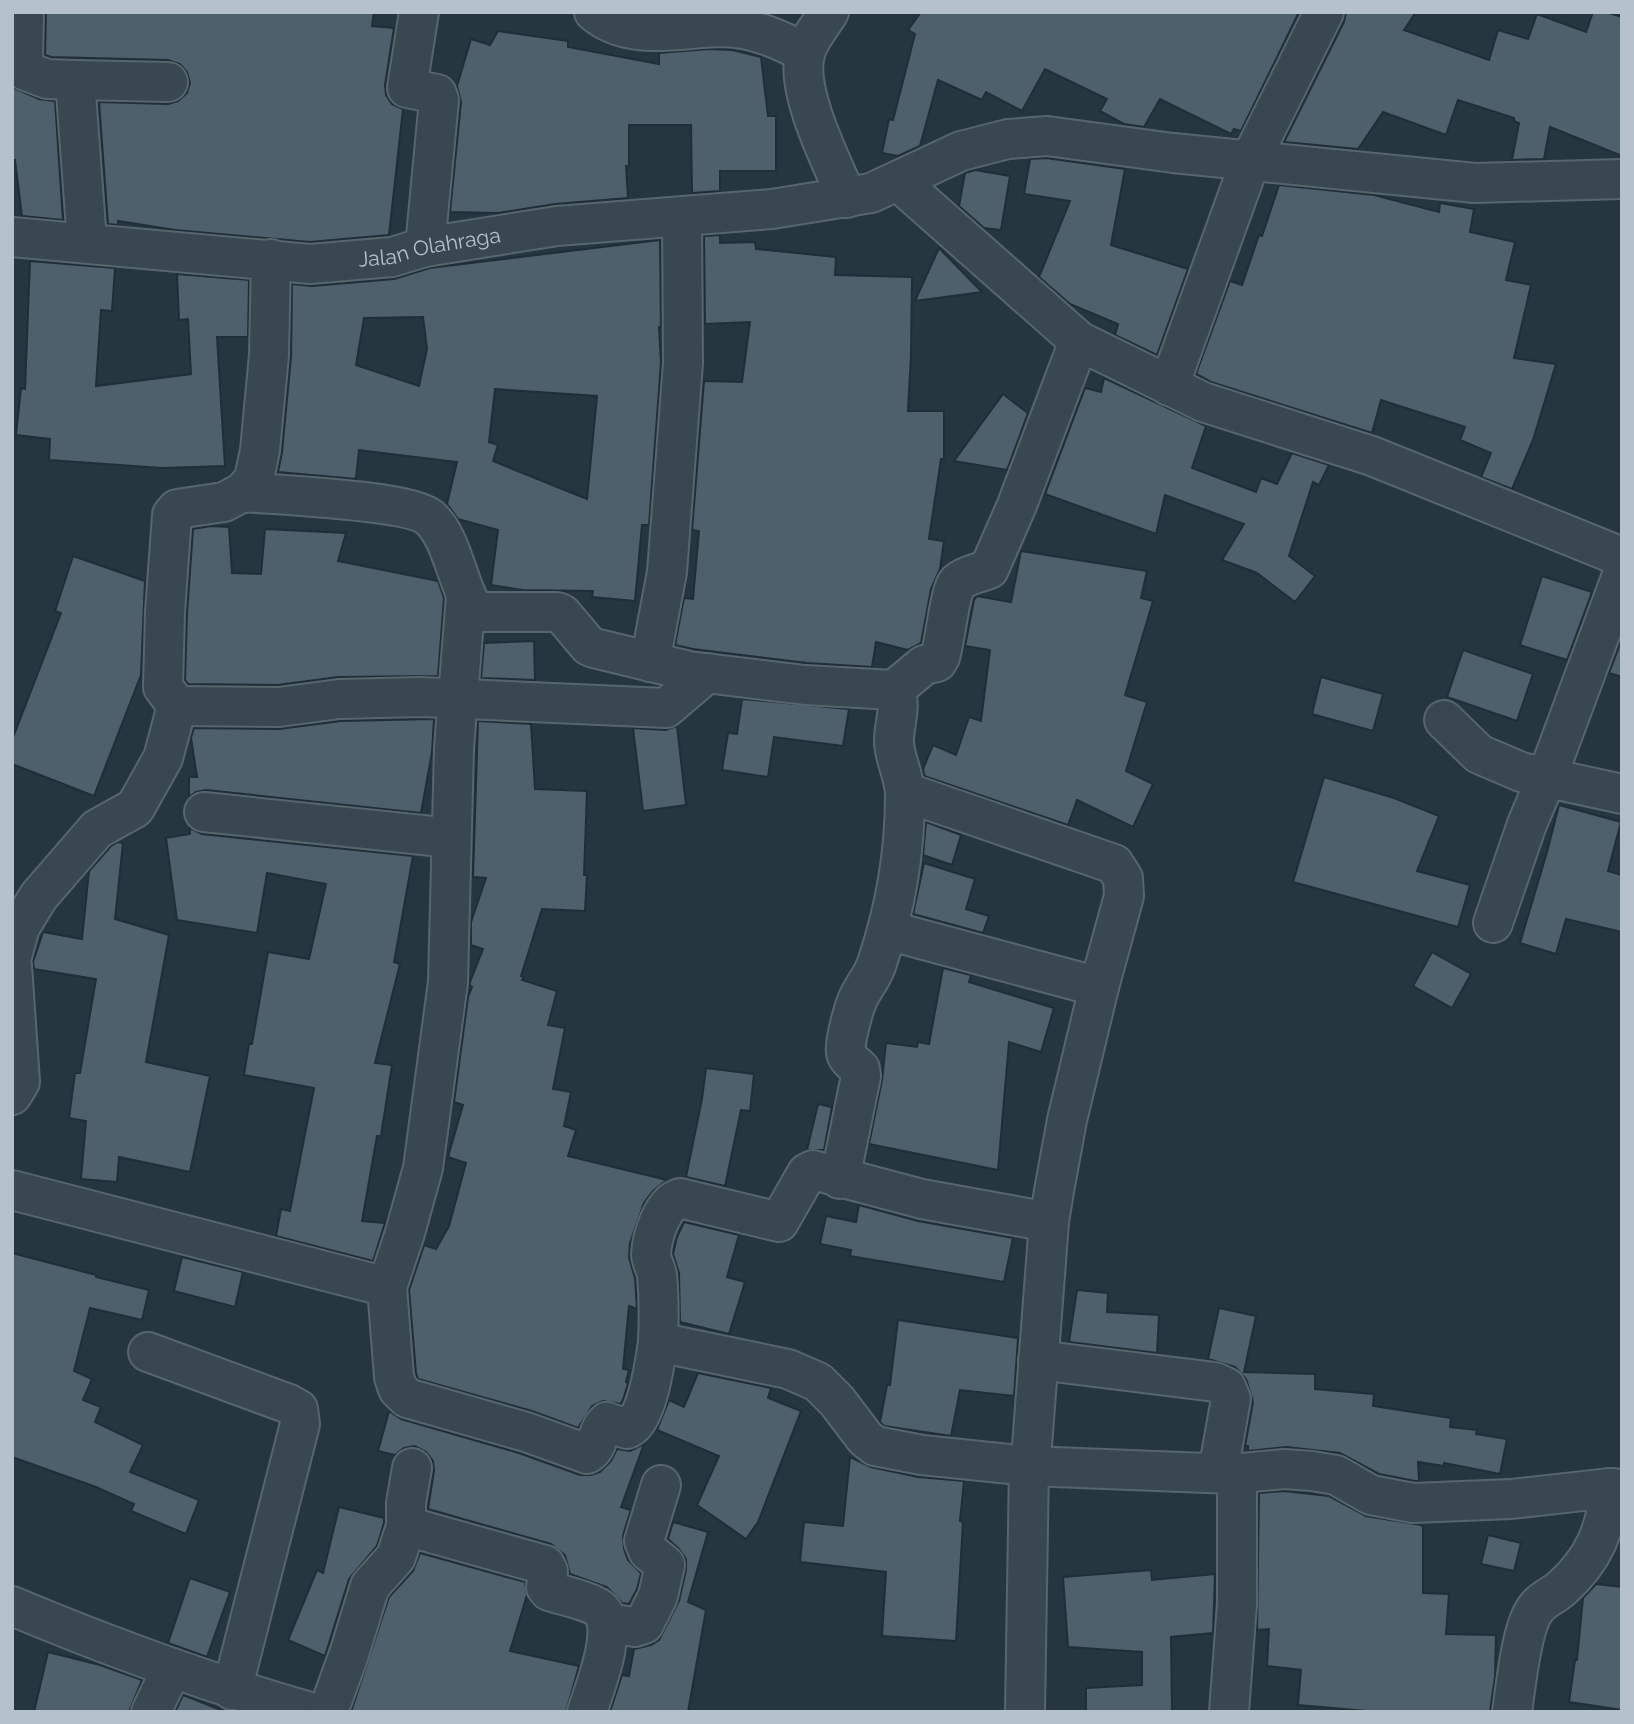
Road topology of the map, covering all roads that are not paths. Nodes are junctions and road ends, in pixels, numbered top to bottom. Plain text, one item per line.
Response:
1 (24, 12) edge
2 (419, 12) edge
3 (594, 12) edge
4 (828, 12) edge
5 (1324, 12) edge
6 (805, 53) junction
7 (75, 80) junction
8 (169, 82) dead end
9 (1251, 159) junction
10 (1622, 180) edge
11 (899, 181) junction
12 (847, 198) junction
13 (682, 217) junction
14 (12, 237) edge
15 (87, 242) junction
16 (425, 247) junction
17 (271, 259) junction
18 (1079, 341) junction
19 (1169, 386) junction
20 (243, 492) junction
21 (1622, 557) edge
22 (1622, 575) edge
23 (466, 595) junction
24 (650, 662) junction
25 (707, 673) junction
26 (894, 690) junction
27 (457, 698) junction
28 (177, 706) junction
29 (1444, 720) dead end
30 (1547, 777) junction
31 (905, 792) junction
32 (1622, 794) edge
33 (204, 812) dead end
34 (451, 838) junction
35 (1493, 923) dead end
36 (887, 930) junction
37 (12, 956) edge
38 (12, 966) edge
39 (1099, 987) junction
40 (12, 1096) edge
41 (840, 1179) junction
42 (12, 1189) edge
43 (1049, 1222) junction
44 (387, 1287) junction
45 (658, 1342) junction
46 (148, 1352) dead end
47 (1038, 1360) junction
48 (1029, 1466) junction
49 (412, 1468) dead end
50 (1225, 1473) junction
51 (661, 1485) dead end
52 (1616, 1488) edge
53 (406, 1526) junction
54 (12, 1606) edge
55 (607, 1623) junction
56 (172, 1668) junction
57 (232, 1690) junction
58 (151, 1712) edge
59 (310, 1712) edge
60 (328, 1712) edge
61 (587, 1712) edge
62 (1025, 1712) edge
63 (1228, 1712) edge
64 (1512, 1712) edge

1 - 7 street
2 - 16 street
3 - 6 street
4 - 6 street
5 - 9 street
6 - 12 street
7 - 8 street
7 - 15 street
9 - 10 street, Jalan Olahraga
9 - 11 street, Jalan Olahraga
9 - 19 street
11 - 12 street, Jalan Olahraga
11 - 18 street
12 - 13 street, Jalan Olahraga
13 - 16 street, Jalan Olahraga
13 - 24 street
14 - 15 street, Jalan Olahraga
15 - 17 street, Jalan Olahraga
16 - 17 street, Jalan Olahraga
17 - 20 street
18 - 19 street
18 - 26 street
19 - 21 street
20 - 23 street
20 - 28 street
22 - 30 street
23 - 24 street
23 - 27 street
24 - 25 street
25 - 26 street
25 - 27 street
26 - 31 street
27 - 28 street
27 - 34 street
28 - 37 street
29 - 30 street
30 - 32 street
30 - 35 street
31 - 36 street
31 - 39 street
33 - 34 street
34 - 44 street
36 - 39 street
36 - 41 street
38 - 40 street
39 - 43 street
41 - 43 street
41 - 45 street
42 - 44 street
43 - 47 street
44 - 45 street
45 - 48 street
46 - 57 street
47 - 48 street
47 - 50 street
48 - 50 street
48 - 62 street
49 - 53 street
50 - 52 street
50 - 63 street
51 - 55 street
52 - 64 street
53 - 55 street
53 - 60 street
54 - 56 street
55 - 61 street
56 - 57 street
56 - 58 street
57 - 59 street

